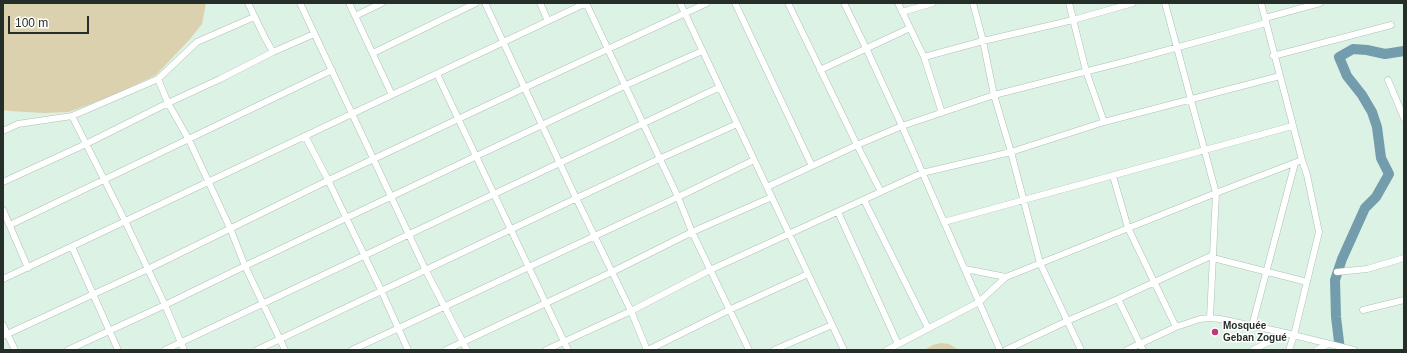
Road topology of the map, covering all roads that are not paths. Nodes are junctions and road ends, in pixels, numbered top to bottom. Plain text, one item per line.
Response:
1 (248, 3) edge
2 (300, 3) edge
3 (349, 3) edge
4 (382, 3) edge
5 (476, 3) edge
6 (485, 3) edge
7 (540, 3) edge
8 (586, 3) edge
9 (680, 3) edge
10 (707, 3) edge
11 (734, 3) edge
12 (788, 3) edge
13 (844, 3) edge
14 (898, 3) edge
15 (933, 3) edge
16 (973, 3) edge
17 (1069, 3) edge
18 (1133, 3) edge
19 (1165, 3) edge
20 (1260, 3) edge
21 (1320, 3) edge
22 (902, 12) junction
23 (685, 14) junction
24 (355, 16) junction
25 (254, 17) junction
26 (1074, 20) junction
27 (548, 21) junction
28 (1266, 21) junction
29 (1391, 25) dead end
30 (910, 28) junction
31 (314, 34) junction
32 (983, 41) junction
33 (503, 42) junction
34 (1177, 47) junction
35 (866, 48) junction
36 (608, 49) junction
37 (702, 51) junction
38 (273, 52) junction
39 (373, 53) junction
40 (1274, 56) junction
41 (924, 57) junction
42 (332, 70) junction
43 (820, 70) junction
44 (1086, 71) junction
45 (437, 74) junction
46 (1280, 76) junction
47 (158, 79) junction
48 (1388, 80) dead end
49 (624, 86) junction
50 (720, 87) junction
51 (524, 88) junction
52 (392, 95) junction
53 (994, 95) junction
54 (1191, 100) junction
55 (168, 103) junction
56 (942, 113) junction
57 (352, 114) junction
58 (72, 116) junction
59 (1404, 118) edge
60 (458, 120) junction
61 (1104, 122) junction
62 (642, 124) junction
63 (737, 124) junction
64 (541, 125) junction
65 (902, 126) junction
66 (1292, 126) junction
67 (3, 131) edge
68 (305, 136) junction
69 (189, 140) junction
70 (86, 144) junction
71 (857, 145) junction
72 (1205, 151) junction
73 (1011, 152) junction
74 (475, 156) junction
75 (659, 159) junction
76 (374, 160) junction
77 (754, 160) junction
78 (559, 162) junction
79 (1299, 162) junction
80 (812, 166) junction
81 (922, 173) junction
82 (1113, 176) junction
83 (105, 180) junction
84 (328, 180) junction
85 (3, 182) edge
86 (208, 182) junction
87 (767, 187) junction
88 (881, 192) junction
89 (1216, 193) junction
90 (494, 194) junction
91 (391, 196) junction
92 (678, 197) junction
93 (772, 197) junction
94 (576, 198) junction
95 (864, 200) junction
96 (1024, 200) junction
97 (3, 210) edge
98 (838, 212) junction
99 (346, 218) junction
100 (126, 221) junction
101 (944, 222) junction
102 (10, 225) junction
103 (230, 228) junction
104 (1128, 228) junction
105 (512, 230) junction
106 (692, 232) junction
107 (409, 234) junction
108 (789, 234) junction
109 (595, 235) junction
110 (72, 247) junction
111 (364, 255) junction
112 (1213, 256) junction
113 (1404, 258) edge
114 (1040, 264) junction
115 (245, 266) junction
116 (529, 267) junction
117 (28, 268) junction
118 (148, 269) junction
119 (964, 269) junction
120 (710, 270) junction
121 (426, 271) junction
122 (1267, 271) junction
123 (612, 272) junction
124 (1337, 272) dead end
125 (808, 274) junction
126 (1006, 277) junction
127 (3, 280) edge
128 (1307, 282) junction
129 (1154, 283) junction
130 (381, 290) junction
131 (94, 294) junction
132 (1118, 299) junction
133 (1404, 300) edge
134 (979, 302) junction
135 (263, 303) junction
136 (546, 304) junction
137 (165, 305) junction
138 (445, 306) junction
139 (729, 310) junction
140 (1363, 310) dead end
141 (631, 311) junction
142 (1210, 318) junction
143 (1067, 321) junction
144 (3, 325) edge
145 (832, 325) junction
146 (1252, 326) junction
147 (1176, 327) junction
148 (397, 328) junction
149 (928, 328) junction
150 (109, 331) junction
151 (1286, 333) junction
152 (5, 335) edge
153 (1294, 335) junction
154 (280, 339) junction
155 (464, 342) junction
156 (564, 342) junction
157 (181, 343) junction
158 (898, 344) junction
159 (1328, 344) junction
160 (1142, 347) edge
161 (15, 350) edge
162 (68, 350) edge
163 (118, 350) edge
164 (165, 350) edge
165 (184, 350) edge
166 (257, 350) edge
167 (285, 350) edge
168 (352, 350) edge
169 (408, 350) edge
170 (446, 350) edge
171 (467, 350) edge
172 (546, 350) edge
173 (568, 350) edge
174 (648, 350) edge
175 (749, 350) edge
176 (774, 350) edge
177 (844, 350) edge
178 (887, 350) edge
179 (1000, 350) edge
180 (1006, 350) edge
181 (1081, 350) edge
182 (1127, 350) edge
183 (1253, 350) edge
184 (1289, 350) edge
185 (1317, 350) edge
186 (1354, 350) edge

1 - 25 street
2 - 31 street
3 - 24 street
4 - 24 street
5 - 39 street
6 - 33 street
7 - 27 street
8 - 27 street
8 - 36 street
9 - 23 street
10 - 23 street
11 - 80 street
12 - 43 street
13 - 35 street
14 - 22 street
15 - 22 street
16 - 32 street
17 - 26 street
18 - 26 street
19 - 34 street
20 - 28 street
21 - 28 street
22 - 30 street
23 - 36 street
23 - 37 street
24 - 39 street
25 - 38 street
25 - 47 street
26 - 32 street
26 - 44 street
27 - 33 street
28 - 34 street
28 - 40 street
29 - 40 street
30 - 35 street
30 - 41 street
31 - 38 street
31 - 42 street
32 - 41 street
32 - 53 street
33 - 45 street
33 - 51 street
34 - 44 street
34 - 54 street
35 - 43 street
35 - 65 street
36 - 49 street
36 - 51 street
37 - 49 street
37 - 50 street
38 - 55 street
39 - 52 street
40 - 46 street
41 - 56 street
42 - 57 street
42 - 69 street
43 - 71 street
44 - 53 street
44 - 61 street
45 - 52 street
45 - 60 street
46 - 54 street
46 - 66 street
47 - 55 street
47 - 58 street
48 - 59 street
49 - 62 street
49 - 64 street
50 - 62 street
50 - 63 street
51 - 60 street
51 - 64 street
52 - 57 street
53 - 56 street
53 - 73 street
54 - 61 street
54 - 72 street
55 - 69 street
55 - 70 street
56 - 65 street
57 - 68 street
57 - 76 street
58 - 67 street
58 - 70 street
60 - 74 street
60 - 76 street
61 - 73 street
62 - 75 street
62 - 78 street
63 - 75 street
63 - 77 street
64 - 74 street
64 - 78 street
65 - 71 street
65 - 81 street
66 - 72 street
66 - 79 street
68 - 84 street
68 - 86 street
69 - 83 street
69 - 86 street
70 - 83 street
70 - 85 street
71 - 80 street
71 - 88 street
72 - 82 street
72 - 89 street
73 - 81 street
73 - 96 street
74 - 90 street
74 - 91 street
75 - 92 street
75 - 94 street
76 - 84 street
76 - 91 street
77 - 87 street
77 - 92 street
78 - 90 street
78 - 94 street
79 - 89 street
79 - 122 street
79 - 128 street
80 - 87 street
81 - 88 street
81 - 101 street
82 - 96 street
82 - 104 street
83 - 100 street
83 - 102 street
84 - 99 street
84 - 103 street
86 - 100 street
86 - 103 street
87 - 93 street
88 - 95 street
89 - 104 street
89 - 112 street
90 - 105 street
90 - 107 street
91 - 99 street
91 - 107 street
92 - 106 street
92 - 109 street
93 - 106 street
93 - 108 street
94 - 105 street
94 - 109 street
95 - 98 street
95 - 149 street
96 - 101 street
96 - 114 street
97 - 102 street
98 - 108 street
98 - 158 street
99 - 111 street
99 - 115 street
100 - 110 street
100 - 118 street
101 - 119 street
102 - 117 street
103 - 115 street
103 - 118 street
104 - 114 street
104 - 129 street
105 - 116 street
105 - 121 street
106 - 120 street
106 - 123 street
107 - 111 street
107 - 121 street
108 - 120 street
108 - 125 street
109 - 116 street
109 - 123 street
110 - 117 street
110 - 131 street
111 - 130 street
111 - 135 street
112 - 122 street
112 - 129 street
112 - 142 street
113 - 124 street
114 - 126 street
114 - 143 street
115 - 135 street
115 - 137 street
116 - 136 street
116 - 138 street
117 - 127 street
118 - 131 street
118 - 137 street
119 - 126 street
119 - 134 street
120 - 139 street
120 - 141 street
121 - 130 street
121 - 138 street
122 - 128 street
122 - 146 street
123 - 136 street
123 - 141 street
125 - 139 street
125 - 145 street
126 - 134 street
128 - 153 street
129 - 132 street
129 - 147 street
130 - 148 street
130 - 154 street
131 - 150 street
131 - 152 street
132 - 143 street
132 - 160 street
133 - 140 street
134 - 149 street
134 - 179 street
135 - 154 street
135 - 157 street
136 - 155 street
136 - 156 street
137 - 150 street
137 - 157 street
138 - 148 street
138 - 155 street
139 - 174 street
139 - 175 street
141 - 156 street
141 - 174 street
142 - 146 street
142 - 147 street
143 - 180 street
143 - 181 street
144 - 152 street
145 - 176 street
145 - 177 street
146 - 151 street
147 - 160 street
148 - 168 street
148 - 169 street
149 - 158 street
150 - 162 street
150 - 163 street
151 - 153 street
151 - 183 street
152 - 161 street
153 - 159 street
153 - 184 street
154 - 166 street
154 - 167 street
155 - 170 street
155 - 171 street
156 - 172 street
156 - 173 street
157 - 164 street
157 - 165 street
158 - 178 street
159 - 185 street
159 - 186 street
160 - 182 street

